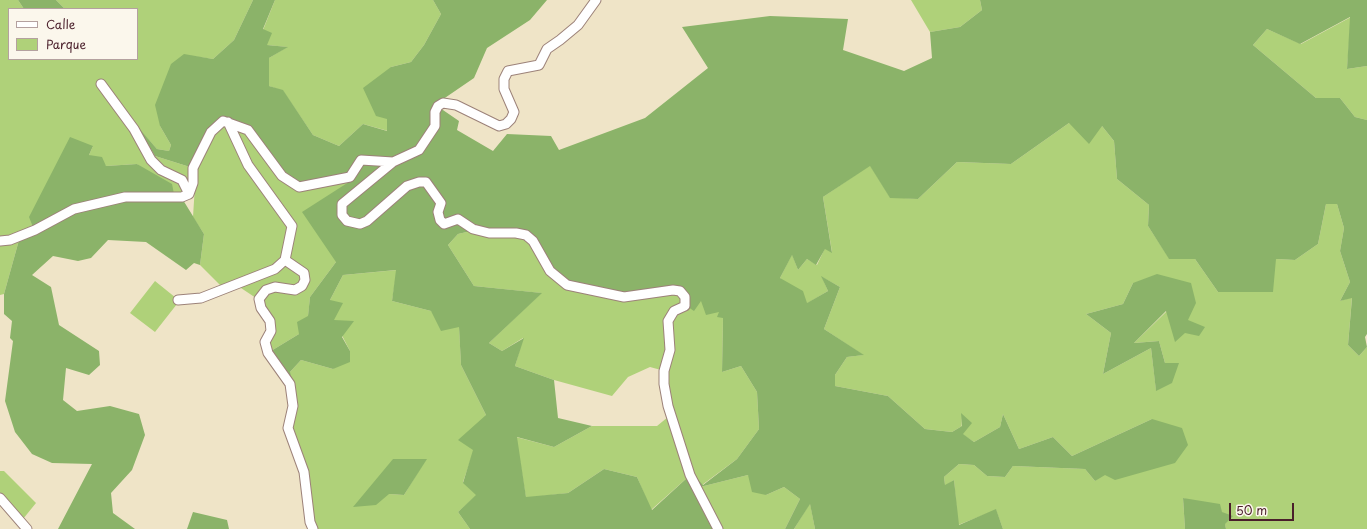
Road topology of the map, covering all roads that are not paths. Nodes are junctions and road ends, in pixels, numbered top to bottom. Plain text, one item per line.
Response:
1 (596, 0) edge
2 (101, 84) dead end
3 (228, 122) junction
4 (393, 162) junction
5 (189, 194) junction
6 (0, 241) edge
7 (285, 260) junction
8 (178, 300) dead end
9 (0, 498) edge
10 (27, 529) edge
11 (313, 529) edge
12 (718, 529) edge

1 - 4 street
2 - 5 street
3 - 4 street
3 - 5 street
3 - 7 street
4 - 12 street
5 - 6 street
7 - 8 street
7 - 11 street
9 - 10 street

